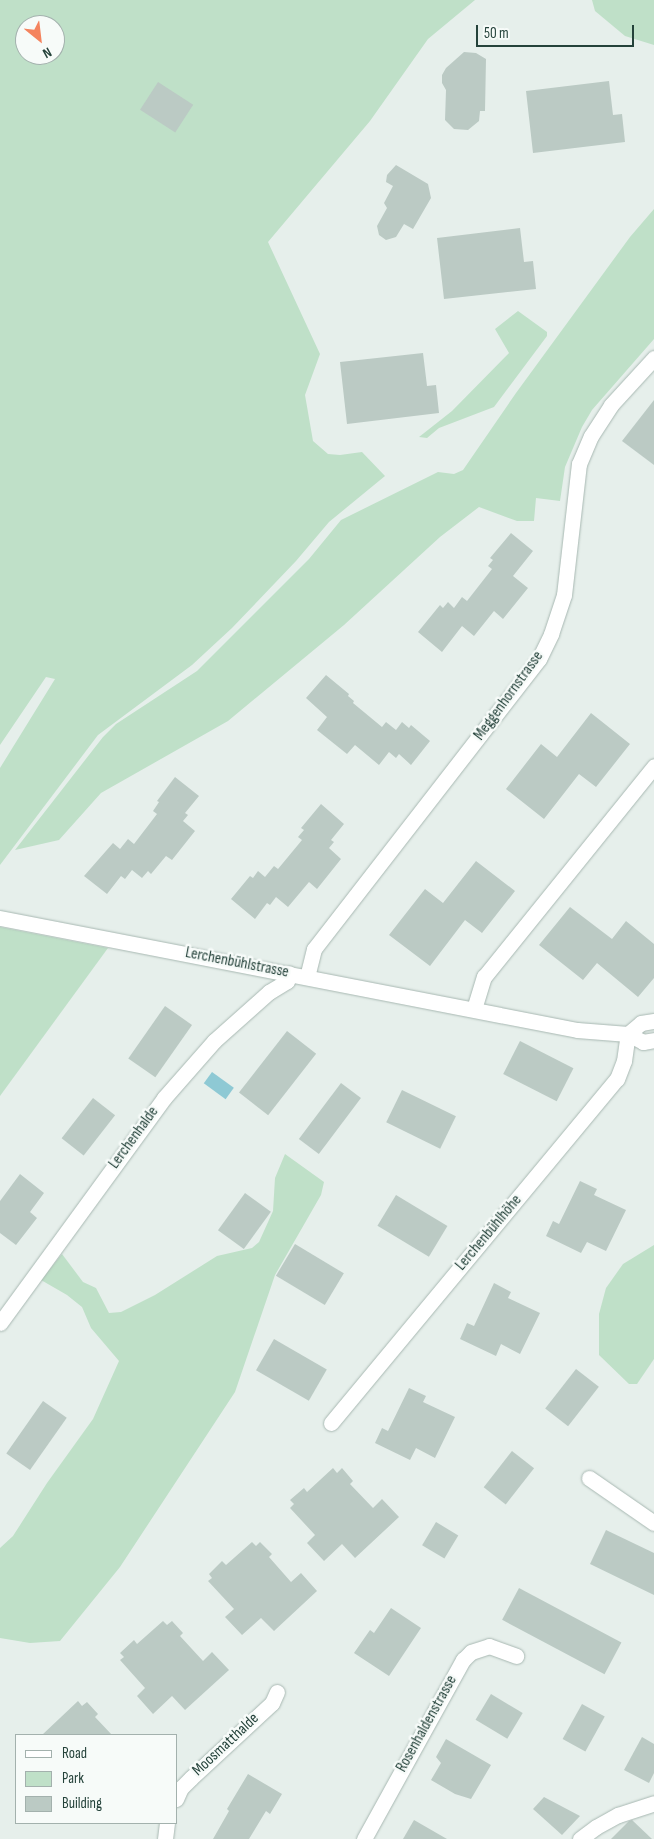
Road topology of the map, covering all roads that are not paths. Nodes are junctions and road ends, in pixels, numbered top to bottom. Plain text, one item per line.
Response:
1 (654, 358) edge
2 (654, 766) edge
3 (0, 918) edge
4 (289, 973) junction
5 (307, 977) junction
6 (474, 1009) junction
7 (654, 1021) edge
8 (628, 1034) junction
9 (654, 1040) edge
10 (0, 1323) edge
11 (331, 1423) dead end
12 (589, 1478) dead end
13 (654, 1523) edge
14 (516, 1656) dead end
15 (277, 1692) dead end
16 (178, 1795) edge
17 (654, 1803) edge
18 (167, 1824) edge
19 (165, 1839) edge
20 (364, 1839) edge
21 (580, 1839) edge

1 - 5 street, Meggenhornstrasse
2 - 6 street
3 - 4 street, Lerchenbühlstrasse
4 - 5 street, Lerchenbühlstrasse
4 - 10 street, Lerchenhalde
5 - 6 street, Lerchenbühlstrasse
6 - 8 street, Lerchenbühlstrasse
7 - 8 street
8 - 9 street, Lerchenbühlstrasse
8 - 11 street, Lerchenbühlhöhe
12 - 13 street
14 - 20 street, Rosenhaldenstrasse
15 - 16 street, Moosmatthalde
17 - 21 street
18 - 19 street

